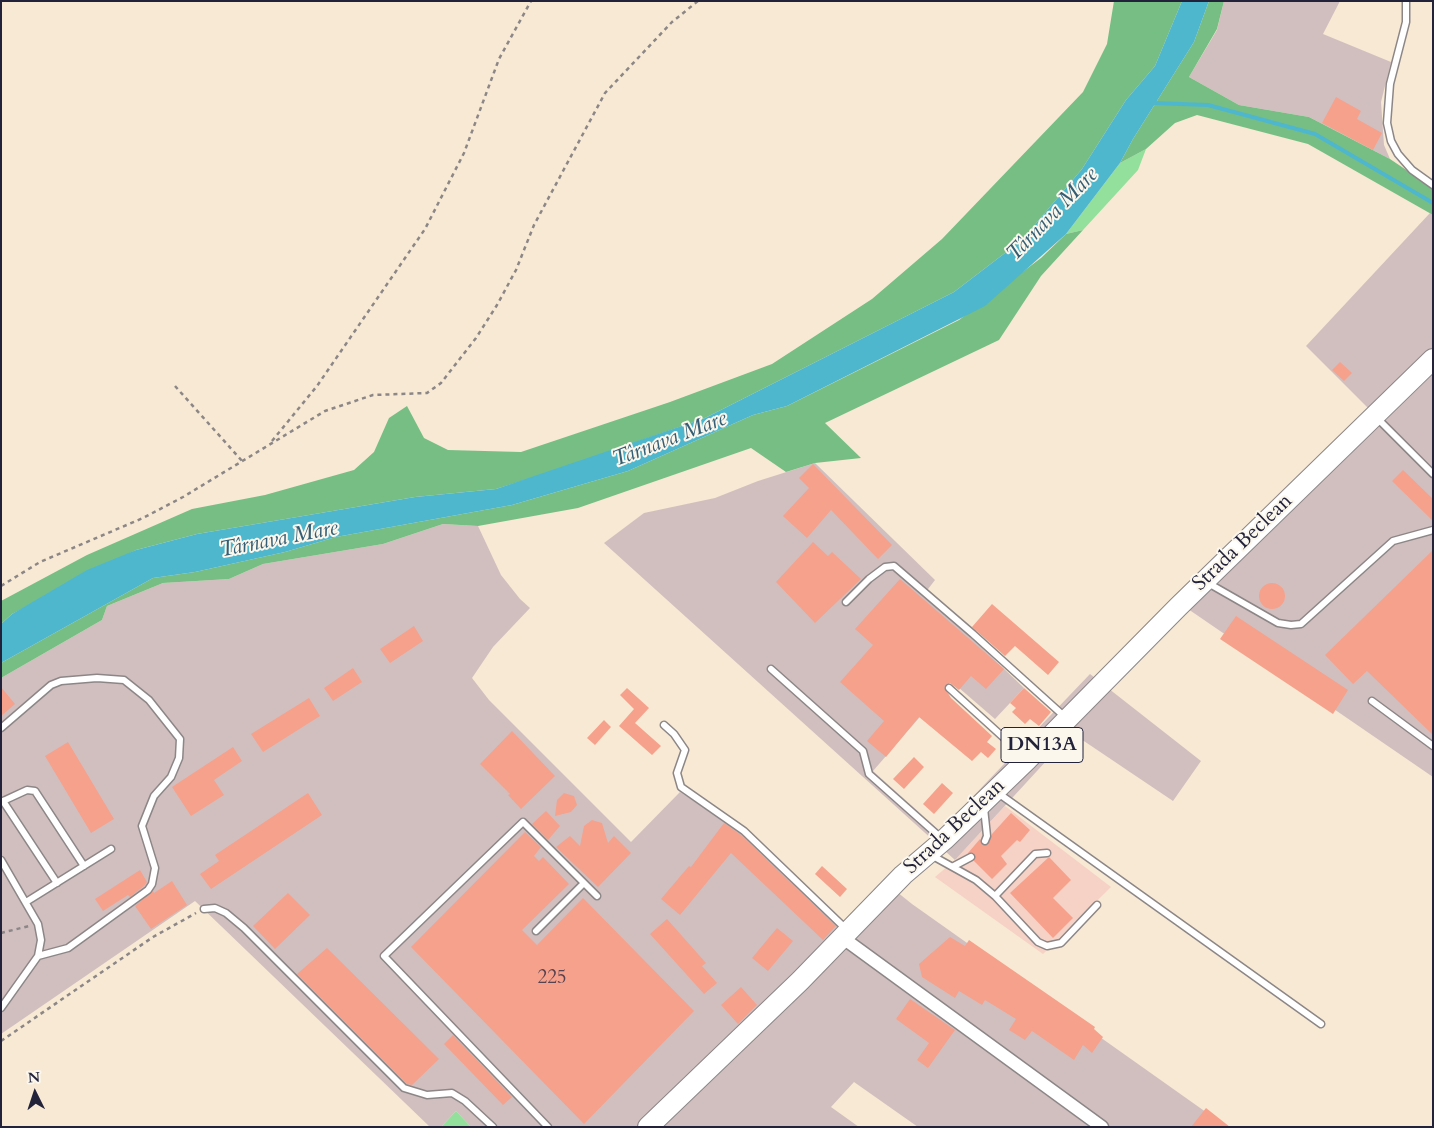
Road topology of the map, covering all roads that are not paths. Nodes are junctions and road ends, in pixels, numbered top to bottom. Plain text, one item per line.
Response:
1 (1406, 1) edge
2 (1433, 185) edge
3 (1433, 359) edge
4 (1375, 415) junction
5 (1433, 474) edge
6 (1433, 530) edge
7 (1205, 581) junction
8 (846, 602) dead end
9 (771, 669) dead end
10 (949, 688) dead end
11 (1372, 700) dead end
12 (1067, 718) junction
13 (664, 725) dead end
14 (1, 728) edge
15 (1433, 746) edge
16 (1028, 760) junction
17 (989, 796) junction
18 (2, 802) edge
19 (944, 840) junction
20 (985, 841) dead end
21 (111, 849) dead end
22 (928, 853) junction
23 (1047, 853) dead end
24 (971, 857) dead end
25 (1, 860) edge
26 (84, 866) junction
27 (954, 866) junction
28 (57, 883) junction
29 (584, 883) junction
30 (597, 896) dead end
31 (995, 896) junction
32 (26, 902) junction
33 (1097, 905) dead end
34 (204, 909) road end
35 (536, 930) dead end
36 (846, 935) junction
37 (38, 956) junction
38 (1, 1008) edge
39 (1321, 1024) dead end
40 (492, 1127) edge
41 (548, 1127) edge
42 (648, 1127) edge
43 (1102, 1127) edge

1 - 2 lane
3 - 4 main road, Strada Beclean / DN13A
4 - 5 lane
4 - 7 main road, Strada Beclean / DN13A
6 - 7 lane
7 - 12 main road, Strada Beclean / DN13A
8 - 12 lane
9 - 19 lane
10 - 16 lane
11 - 15 lane
12 - 16 main road, Strada Beclean / DN13A
13 - 36 lane
14 - 37 lane
16 - 17 main road, Strada Beclean / DN13A
17 - 19 main road, Strada Beclean / DN13A
17 - 20 lane
17 - 39 lane
18 - 26 lane
18 - 28 lane
19 - 22 main road, Strada Beclean / DN13A
21 - 26 lane
22 - 27 lane
22 - 36 main road, Strada Beclean / DN13A
23 - 31 lane
24 - 27 lane
25 - 32 lane
26 - 28 lane
27 - 31 lane
28 - 32 lane
29 - 30 lane
29 - 35 lane
29 - 41 lane
31 - 33 lane
32 - 37 lane
34 - 40 lane
36 - 42 main road, Strada Beclean / DN13A
36 - 43 street
37 - 38 lane

